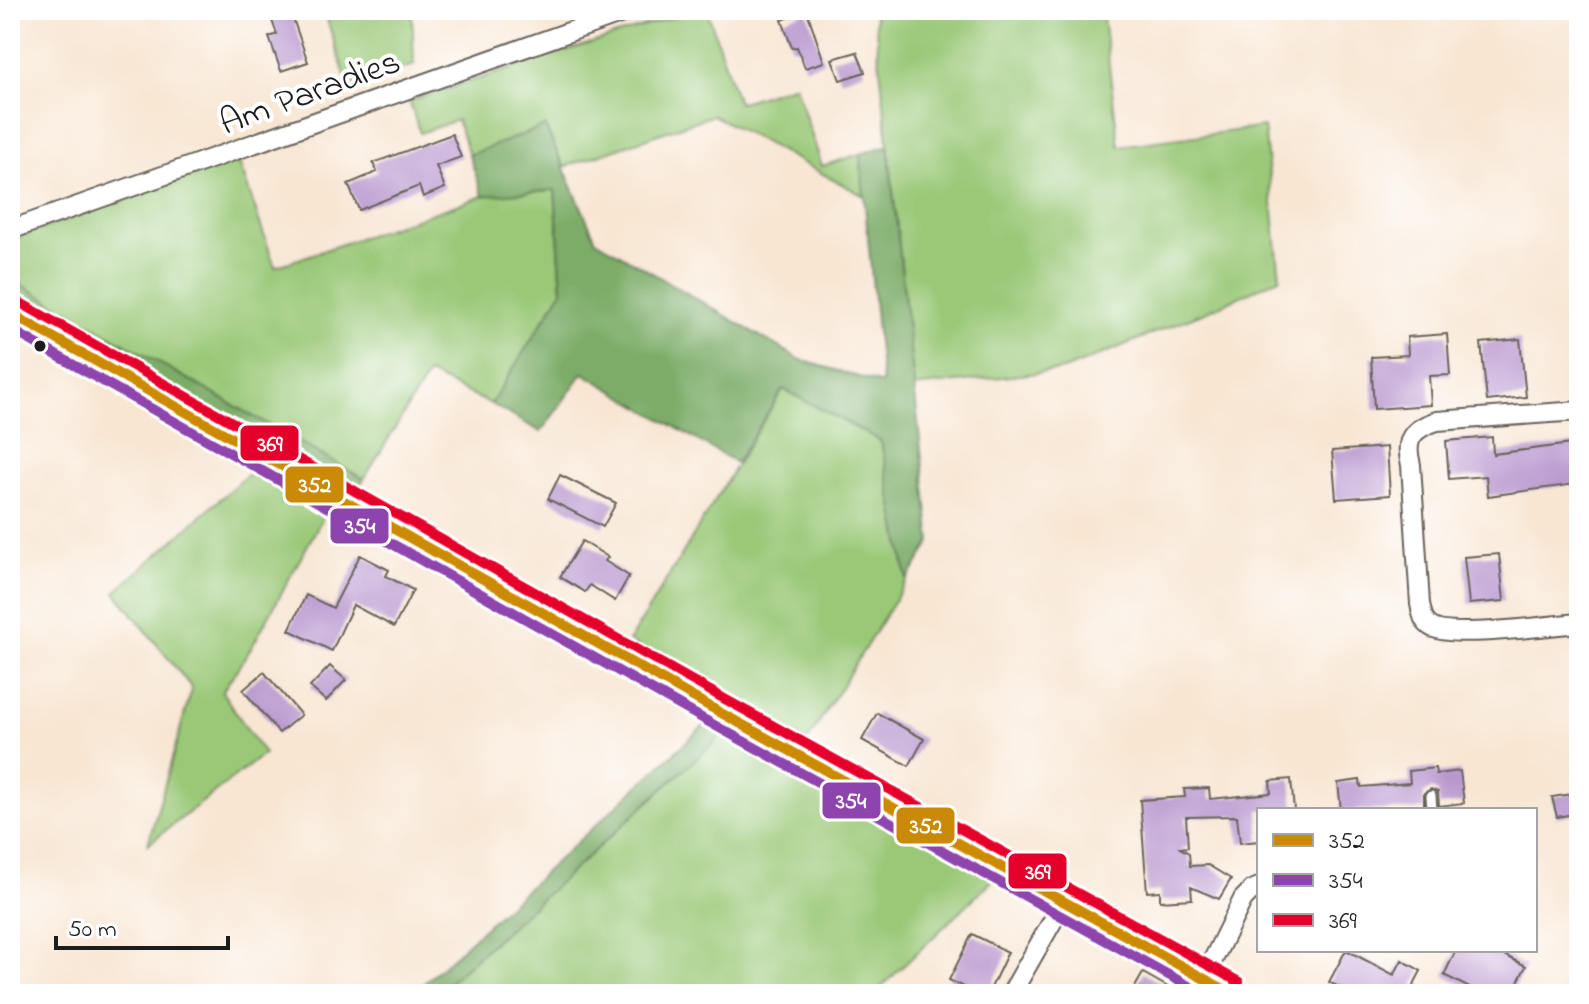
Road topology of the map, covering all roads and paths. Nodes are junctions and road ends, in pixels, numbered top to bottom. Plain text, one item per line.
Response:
1 (631, 10) edge
2 (10, 230) edge
3 (10, 313) edge
4 (1579, 411) edge
5 (1579, 623) edge
6 (1431, 796) dead end
7 (1432, 808) edge
8 (1257, 888) edge
9 (1064, 901) junction
10 (1204, 978) junction
11 (1011, 994) edge
12 (1232, 994) edge

1 - 2 street, Am Paradies
3 - 9 street
4 - 5 street
6 - 7 lane
8 - 10 street
9 - 10 street
9 - 11 street
10 - 12 street

